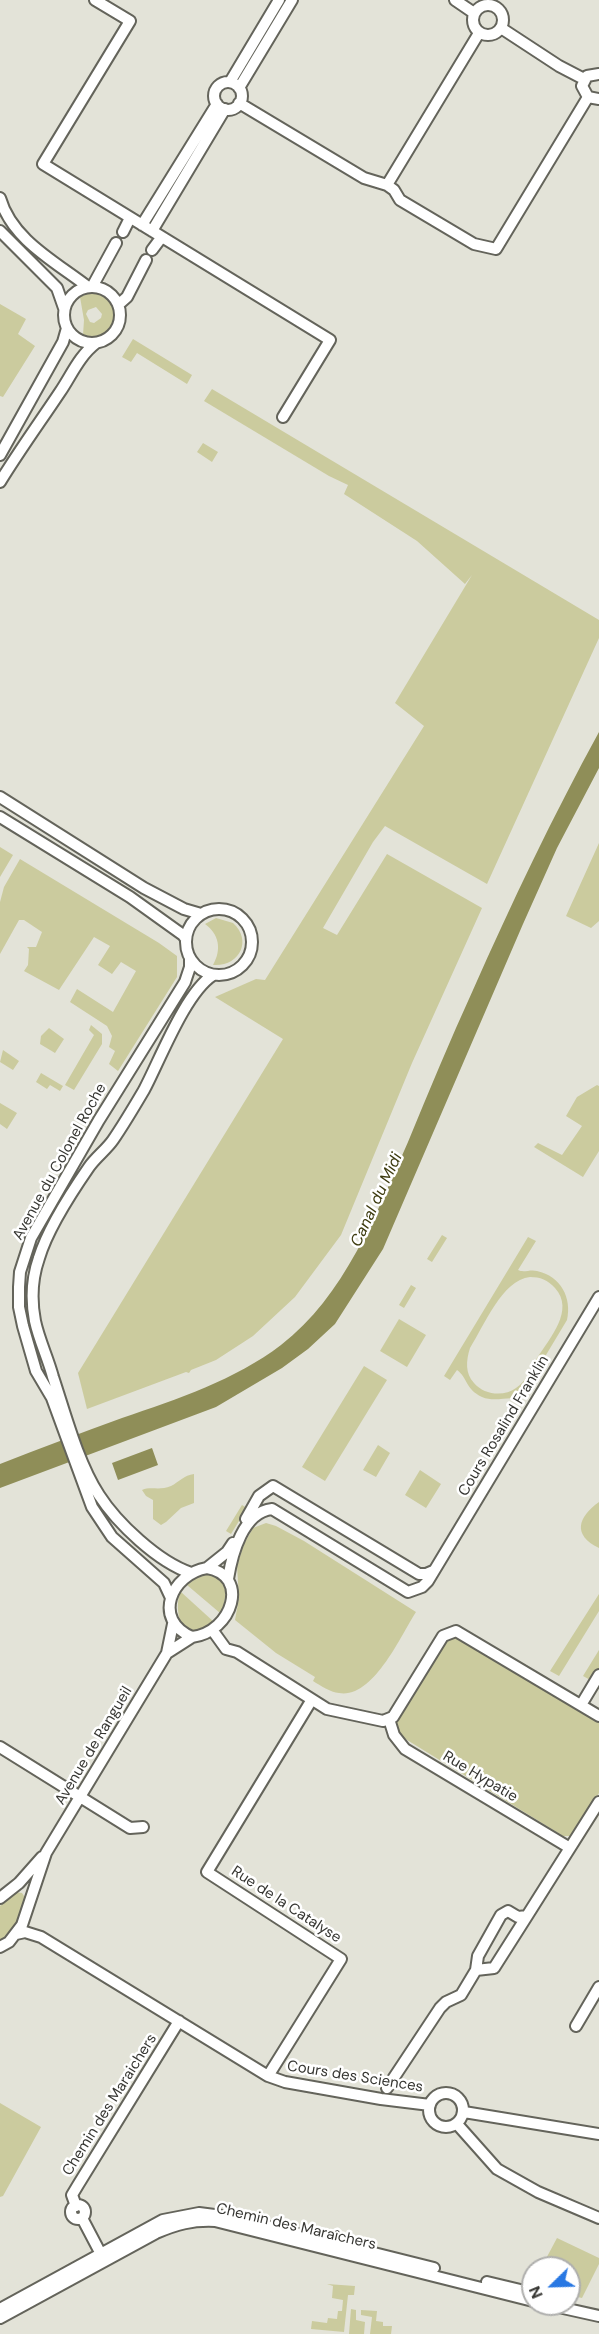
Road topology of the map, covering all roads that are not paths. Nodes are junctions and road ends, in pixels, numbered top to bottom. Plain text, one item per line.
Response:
1 (95, 0) edge
2 (279, 0) edge
3 (292, 0) edge
4 (455, 0) edge
5 (498, 4) edge
6 (474, 13) junction
7 (501, 28) junction
8 (479, 33) junction
9 (599, 74) edge
10 (584, 79) junction
11 (235, 85) junction
12 (593, 98) edge
13 (239, 103) junction
14 (221, 106) junction
15 (387, 185) junction
16 (0, 198) edge
17 (130, 218) junction
18 (147, 228) junction
19 (0, 231) edge
20 (123, 232) dead end
21 (161, 238) junction
22 (116, 243) dead end
23 (152, 250) dead end
24 (146, 260) dead end
25 (90, 287) junction
26 (118, 305) junction
27 (64, 308) junction
28 (67, 328) junction
29 (96, 343) junction
30 (283, 417) dead end
31 (0, 455) edge
32 (0, 482) edge
33 (0, 797) edge
34 (0, 817) edge
35 (201, 914) junction
36 (186, 939) junction
37 (190, 958) junction
38 (213, 975) junction
39 (599, 1297) edge
40 (65, 1425) junction
41 (83, 1473) junction
42 (207, 1568) junction
43 (433, 1571) junction
44 (191, 1573) junction
45 (228, 1579) junction
46 (171, 1598) junction
47 (173, 1624) junction
48 (213, 1631) junction
49 (192, 1637) junction
50 (167, 1653) junction
51 (599, 1675) edge
52 (311, 1701) junction
53 (581, 1705) junction
54 (599, 1716) edge
55 (389, 1719) junction
56 (0, 1747) edge
57 (85, 1799) junction
58 (599, 1802) edge
59 (143, 1827) dead end
60 (570, 1848) junction
61 (46, 1853) junction
62 (13, 1888) junction
63 (0, 1898) edge
64 (29, 1907) junction
65 (527, 1916) junction
66 (16, 1934) junction
67 (41, 1937) junction
68 (0, 1947) edge
69 (476, 1970) junction
70 (599, 1988) edge
71 (179, 2021) junction
72 (576, 2026) dead end
73 (268, 2076) junction
74 (387, 2088) dead end
75 (430, 2105) junction
76 (464, 2112) junction
77 (457, 2124) junction
78 (599, 2134) edge
79 (599, 2218) edge
80 (103, 2258) junction
81 (521, 2290) edge
82 (521, 2298) edge
83 (581, 2305) edge
84 (0, 2309) edge
85 (599, 2309) edge
86 (581, 2312) edge
87 (599, 2316) edge
88 (0, 2318) edge

1 - 17 street
2 - 11 street
3 - 11 street
4 - 6 street
5 - 6 street
5 - 7 street
6 - 8 street
7 - 8 street
7 - 10 street
8 - 15 street
9 - 10 street
10 - 12 street
11 - 13 street
11 - 14 street
12 - 15 street
13 - 14 street
13 - 15 street
14 - 18 street
16 - 25 street
17 - 18 street
17 - 20 street
18 - 21 street
19 - 27 street
21 - 23 street
21 - 30 street
22 - 25 street
24 - 26 street
25 - 26 street
25 - 27 street
26 - 29 street
27 - 28 street
28 - 29 street
28 - 31 street
29 - 32 street
33 - 35 street
34 - 36 street
35 - 36 street
35 - 38 street
36 - 37 street
37 - 38 street
37 - 40 street, Avenue du Colonel Roche
38 - 40 street, Avenue du Colonel Roche
39 - 43 street, Cours Rosalind Franklin
40 - 41 street
41 - 44 street
41 - 46 street
42 - 43 street
42 - 44 street
42 - 45 street
43 - 45 street, Cours Rosalind Franklin
44 - 46 street
45 - 48 street
46 - 47 street
47 - 49 street
47 - 50 street, Avenue de Rangueil
48 - 49 street
48 - 52 street
49 - 50 street, Avenue de Rangueil
50 - 57 street, Avenue de Rangueil
51 - 53 street
52 - 55 street
52 - 73 street, Rue de la Catalyse
53 - 54 street
53 - 55 street
55 - 60 street, Rue Hypatie
56 - 57 street
57 - 59 street
57 - 61 street, Avenue de Rangueil
58 - 60 street
60 - 65 street
61 - 62 street, Avenue de Rangueil
61 - 64 street, Avenue de Rangueil
62 - 63 street, Avenue de Rangueil
62 - 64 street
64 - 66 street, Avenue de Rangueil
64 - 67 street
65 - 69 street
65 - 69 street
66 - 67 street
66 - 68 street, Avenue de Rangueil
67 - 71 street
69 - 74 street
70 - 72 street
71 - 73 street, Cours des Sciences
71 - 80 street, Chemin des Maraichers
73 - 75 street, Cours des Sciences
75 - 76 street, Cours des Sciences
75 - 77 street, Cours des Sciences
76 - 77 street
76 - 78 street
77 - 79 street
80 - 81 street, Chemin des Maraîchers
80 - 82 street, Chemin des Maraîchers
80 - 84 street, Chemin des Maraîchers
80 - 88 street, Chemin des Maraîchers
83 - 85 street
86 - 87 street

